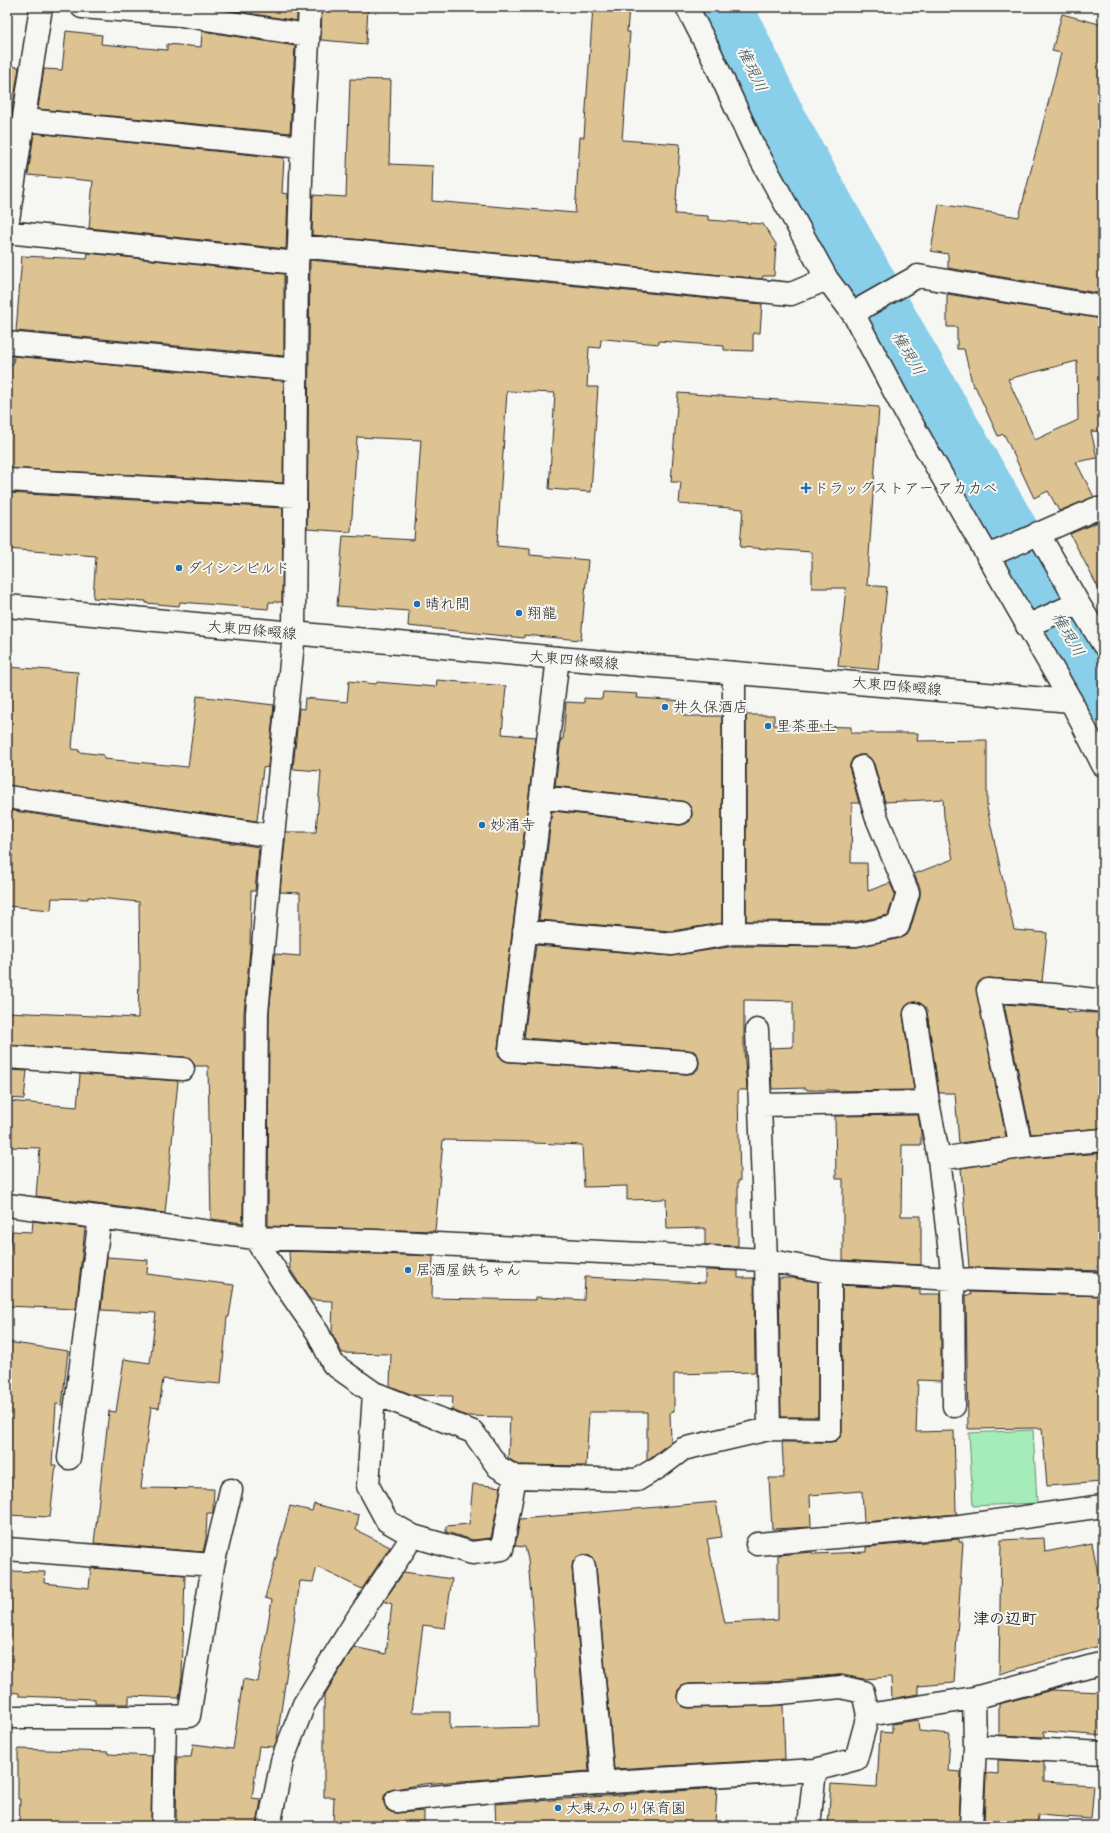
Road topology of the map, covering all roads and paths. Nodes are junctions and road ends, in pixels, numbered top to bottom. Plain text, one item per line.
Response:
1 (41, 7) edge
2 (82, 7) edge
3 (310, 7) edge
4 (687, 7) edge
5 (181, 11) edge
6 (308, 35) junction
7 (25, 120) junction
8 (302, 147) junction
9 (7, 226) edge
10 (7, 232) edge
11 (298, 254) junction
12 (827, 279) junction
13 (1103, 307) edge
14 (859, 310) junction
15 (7, 343) edge
16 (296, 370) junction
17 (7, 480) edge
18 (295, 496) junction
19 (1103, 509) edge
20 (1036, 534) junction
21 (989, 555) junction
22 (7, 606) edge
23 (1085, 608) edge
24 (1029, 625) junction
25 (294, 634) junction
26 (1103, 644) edge
27 (558, 658) junction
28 (734, 673) junction
29 (1070, 701) junction
30 (1101, 754) edge
31 (862, 767) dead end
32 (7, 797) edge
33 (541, 797) junction
34 (680, 813) dead end
35 (273, 836) junction
36 (524, 931) junction
37 (734, 933) junction
38 (1103, 1000) edge
39 (915, 1014) dead end
40 (757, 1030) dead end
41 (7, 1057) edge
42 (687, 1062) dead end
43 (182, 1069) dead end
44 (928, 1102) junction
45 (761, 1105) junction
46 (1103, 1140) edge
47 (1021, 1148) junction
48 (939, 1159) junction
49 (7, 1205) edge
50 (100, 1217) junction
51 (255, 1238) junction
52 (766, 1260) junction
53 (830, 1272) junction
54 (953, 1279) junction
55 (1103, 1284) edge
56 (374, 1393) junction
57 (954, 1406) dead end
58 (769, 1429) junction
59 (69, 1458) dead end
60 (515, 1477) junction
61 (231, 1490) dead end
62 (1103, 1506) edge
63 (414, 1536) junction
64 (757, 1544) dead end
65 (7, 1549) edge
66 (213, 1565) junction
67 (584, 1567) dead end
68 (1103, 1663) edge
69 (689, 1696) dead end
70 (974, 1698) junction
71 (868, 1715) junction
72 (7, 1717) edge
73 (165, 1718) junction
74 (975, 1746) junction
75 (1103, 1753) edge
76 (815, 1770) junction
77 (603, 1783) junction
78 (396, 1801) dead end
79 (163, 1826) edge
80 (269, 1826) edge
81 (809, 1826) edge
82 (971, 1826) edge

1 - 7 street
2 - 5 street
3 - 6 street
4 - 12 street
5 - 6 street
6 - 8 street
7 - 8 street
7 - 9 street
8 - 11 street
10 - 11 street
11 - 12 street
11 - 16 street
12 - 14 street
13 - 14 street
14 - 21 street
15 - 16 street
16 - 18 street
17 - 18 street
18 - 25 street
19 - 20 street
20 - 21 street
20 - 23 street
21 - 24 street
22 - 25 street, 大東四條畷線
23 - 24 street
23 - 26 street
24 - 29 street
25 - 27 street, 大東四條畷線
25 - 35 street
27 - 28 street, 大東四條畷線
27 - 33 street
28 - 29 street, 大東四條畷線
28 - 37 street
29 - 30 street
31 - 37 street
32 - 35 street
33 - 34 street
33 - 36 street
35 - 51 street
36 - 37 street
36 - 42 street
38 - 47 street
39 - 44 street
40 - 45 street
41 - 43 street
44 - 45 street
44 - 48 street
45 - 52 street
46 - 47 street
47 - 48 street
48 - 54 street
49 - 50 street
50 - 51 street
50 - 59 street
51 - 52 street
51 - 56 street
52 - 53 street
52 - 58 street
53 - 54 street
53 - 58 street
54 - 55 street
54 - 57 street
56 - 60 street
56 - 63 street
58 - 60 street
60 - 63 street
61 - 66 street
62 - 64 street
63 - 80 street
65 - 66 street
66 - 73 street
67 - 77 street
68 - 70 street
69 - 71 street
70 - 71 street
70 - 74 street
71 - 76 street
72 - 73 street
73 - 79 street
74 - 75 street
74 - 82 street
76 - 77 street
76 - 81 street
77 - 78 street

